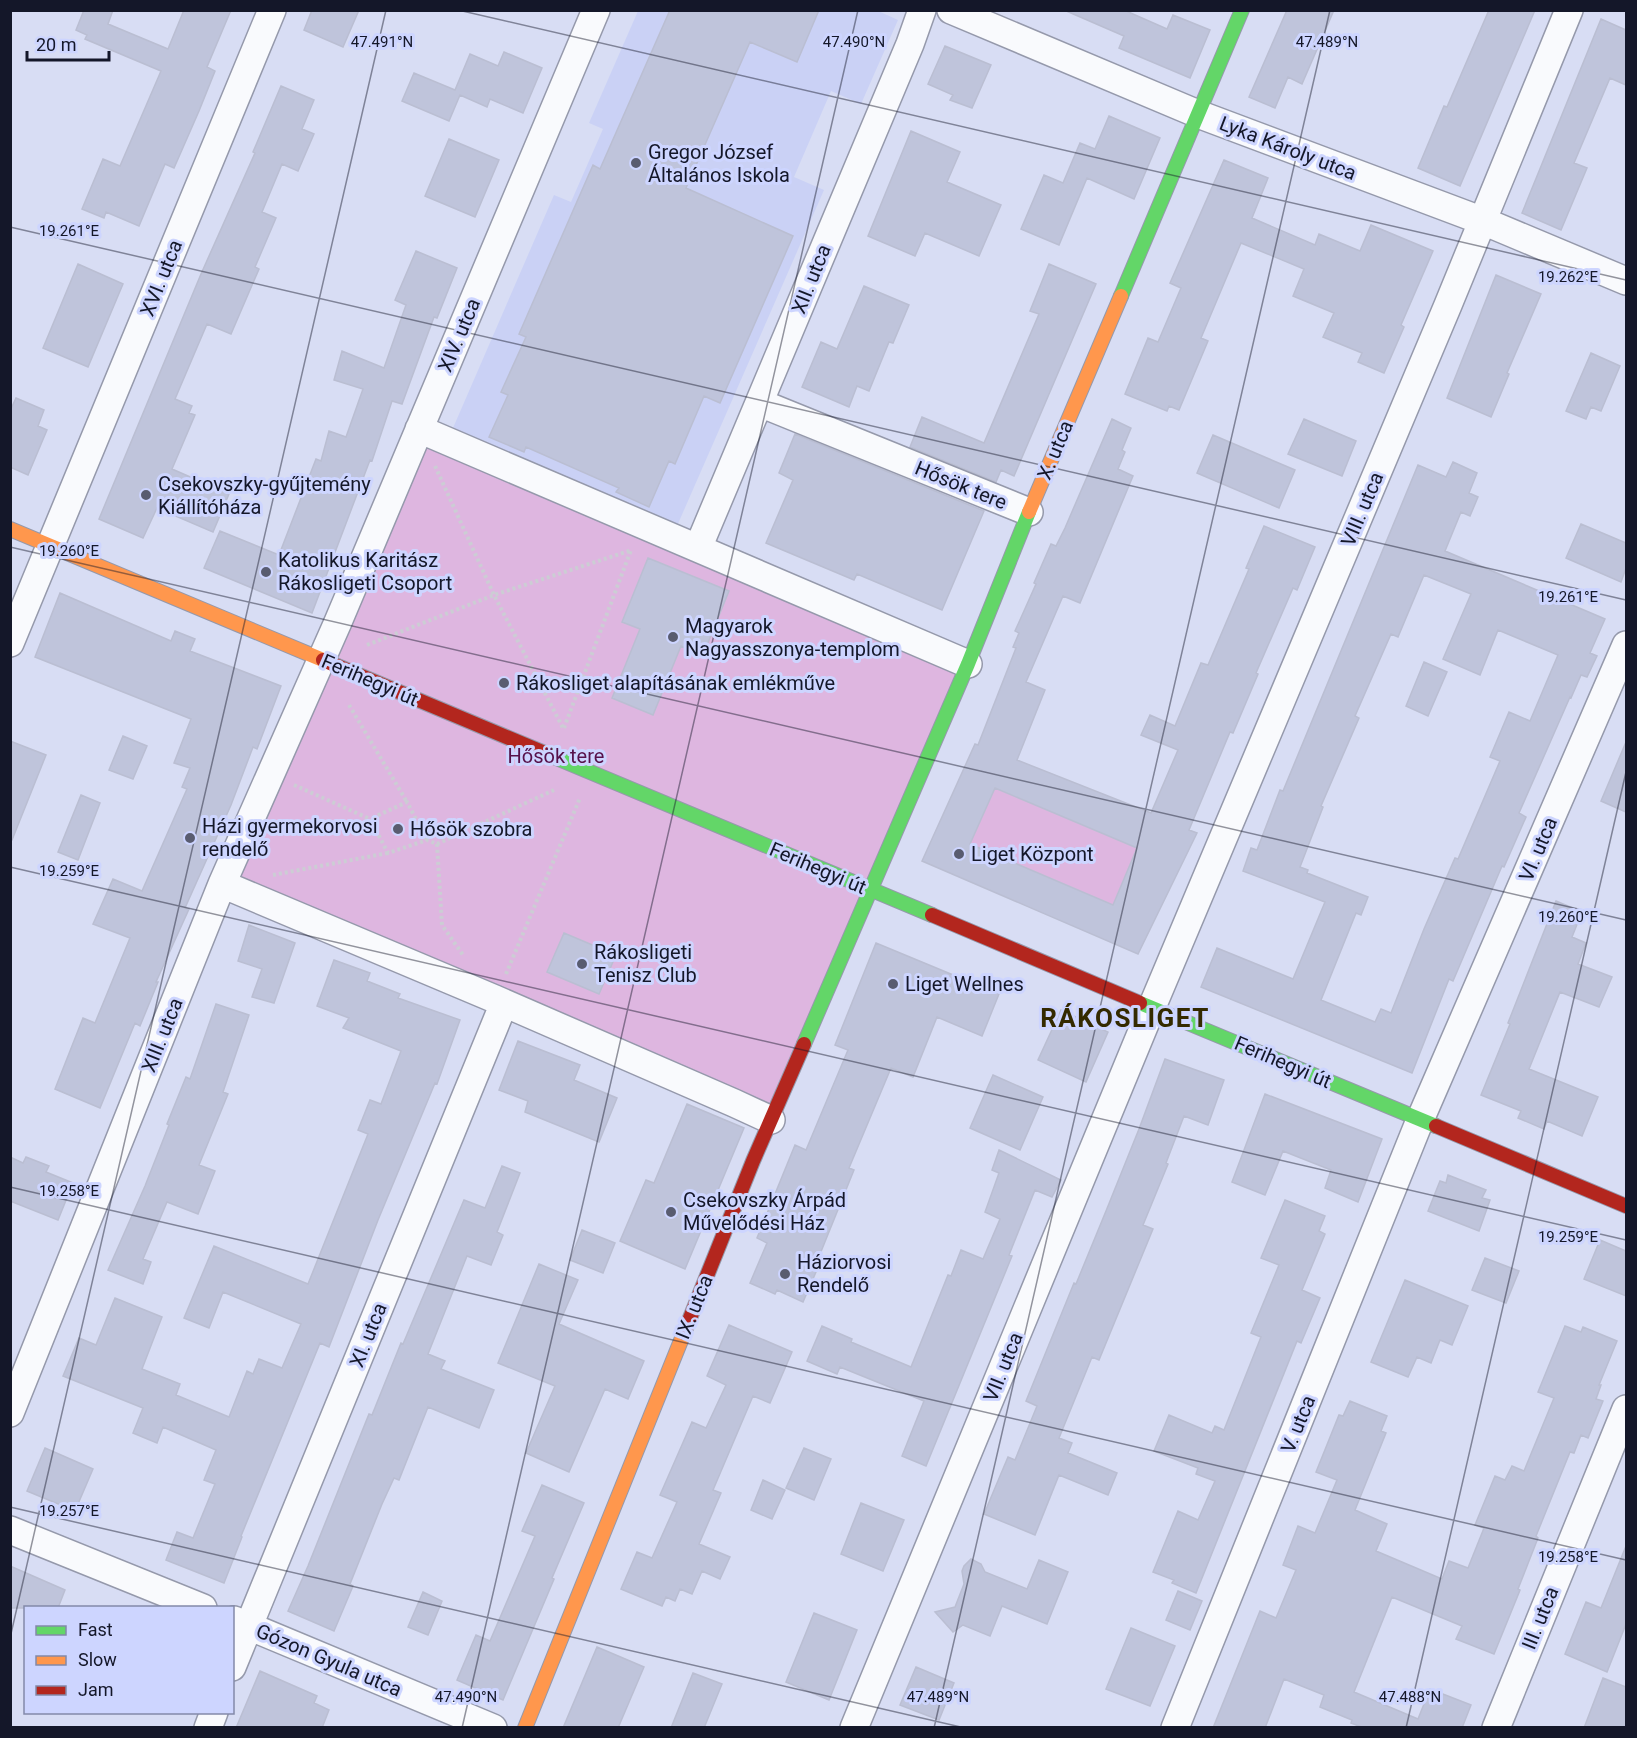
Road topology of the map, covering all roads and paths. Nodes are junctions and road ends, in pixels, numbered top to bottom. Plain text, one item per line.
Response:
1 (272, 10) edge
2 (596, 10) edge
3 (922, 10) edge
4 (951, 10) edge
5 (1242, 10) edge
6 (1569, 10) edge
7 (1198, 114) junction
8 (1483, 221) junction
9 (1626, 281) edge
10 (760, 403) junction
11 (419, 429) junction
12 (1029, 512) junction
13 (10, 529) edge
14 (672, 536) junction
15 (51, 546) junction
16 (698, 548) junction
17 (631, 550) junction
18 (494, 595) junction
19 (10, 643) edge
20 (367, 645) dead end
21 (1626, 645) edge
22 (322, 660) junction
23 (968, 664) junction
24 (346, 700) dead end
25 (591, 773) junction
26 (271, 775) junction
27 (407, 802) junction
28 (370, 819) junction
29 (427, 840) junction
30 (437, 844) junction
31 (387, 853) junction
32 (266, 876) dead end
33 (222, 884) junction
34 (871, 890) junction
35 (468, 962) dead end
36 (500, 1001) junction
37 (1152, 1007) junction
38 (771, 1120) junction
39 (1420, 1120) junction
40 (1626, 1206) edge
41 (1626, 1409) edge
42 (10, 1413) edge
43 (10, 1530) edge
44 (198, 1606) edge
45 (241, 1623) edge
46 (234, 1657) edge
47 (214, 1714) edge
48 (208, 1728) edge
49 (493, 1728) edge
50 (525, 1728) edge
51 (854, 1728) edge
52 (1175, 1728) edge
53 (1496, 1728) edge

1 - 15 street, XVI. utca
2 - 11 street, XIV. utca
3 - 10 street, XII. utca
4 - 7 street, Lyka Károly utca
5 - 7 street, X. utca
6 - 8 street, VIII. utca
7 - 8 street, Lyka Károly utca
7 - 12 street, X. utca
8 - 9 street, Lyka Károly utca
8 - 37 street, VIII. utca
10 - 12 street, Hősök tere
10 - 16 street, XII. utca
11 - 14 street
11 - 18 path
11 - 22 street, XIV. utca
12 - 23 street, X. utca
13 - 15 street, Ferihegyi út
14 - 16 street
14 - 17 path
15 - 19 street, XVI. utca
15 - 22 street, Ferihegyi út
16 - 23 street
17 - 18 path
17 - 18 path
18 - 20 path
21 - 39 street, VI. utca
22 - 25 street, Ferihegyi út
22 - 26 street, XIII. utca
23 - 34 street, X. utca
24 - 27 path
25 - 30 path
25 - 34 street, Ferihegyi út
25 - 36 path
26 - 28 path
26 - 33 street, XIII. utca
27 - 28 path
27 - 29 path
28 - 31 path
29 - 30 path
29 - 31 path
30 - 35 path
31 - 32 path
33 - 36 street
33 - 42 street, XIII. utca
34 - 37 street, Ferihegyi út
34 - 38 street, IX. utca
36 - 38 street
36 - 45 street, XI. utca
37 - 39 street, Ferihegyi út
37 - 51 street, VII. utca
38 - 50 street, IX. utca
39 - 40 street, Ferihegyi út
39 - 52 street, V. utca
41 - 53 street, III. utca
43 - 44 street
45 - 46 street, XI. utca
45 - 49 street, Gózon Gyula utca
47 - 48 street

